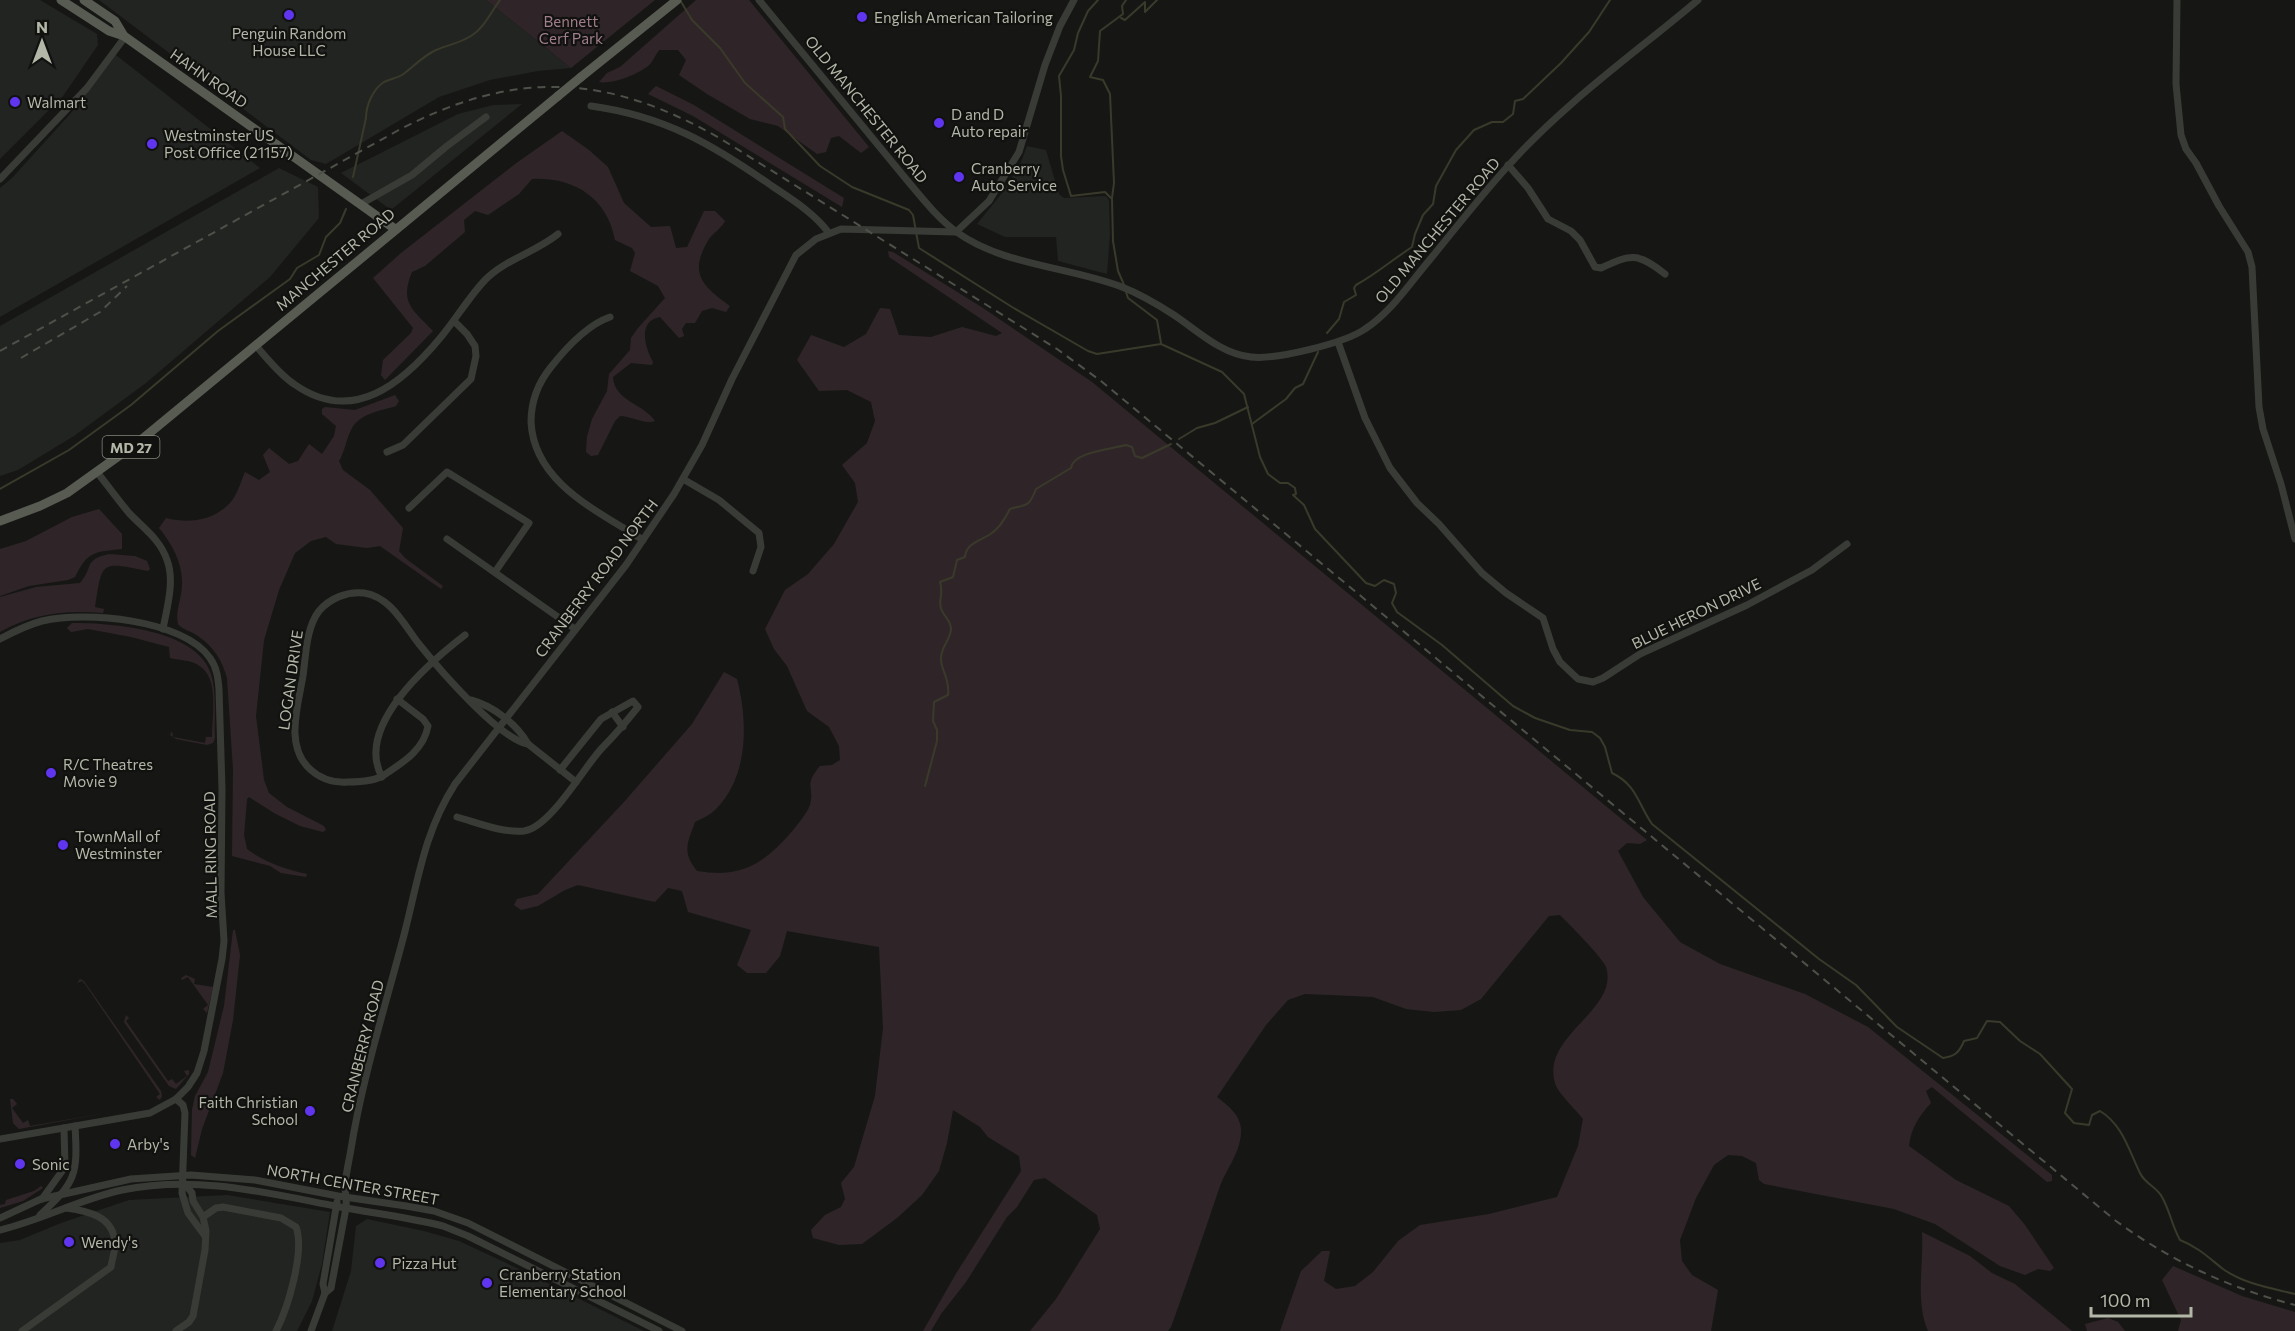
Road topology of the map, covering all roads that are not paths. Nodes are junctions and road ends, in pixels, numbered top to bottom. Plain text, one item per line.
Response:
1 (60, 0) edge
2 (84, 0) edge
3 (677, 0) edge
4 (759, 0) edge
5 (1074, 0) edge
6 (1698, 0) edge
7 (2177, 0) edge
8 (124, 37) junction
9 (591, 106) dead end
10 (486, 117) dead end
11 (1508, 165) junction
12 (0, 179) edge
13 (361, 204) junction
14 (395, 229) junction
15 (956, 232) junction
16 (829, 233) junction
17 (558, 234) dead end
18 (1665, 274) dead end
19 (610, 317) dead end
20 (454, 321) junction
21 (1338, 342) junction
22 (255, 345) junction
23 (387, 452) dead end
24 (97, 472) junction
25 (683, 479) junction
26 (410, 508) dead end
27 (0, 521) edge
28 (447, 539) dead end
29 (2295, 539) edge
30 (643, 540) junction
31 (1847, 544) dead end
32 (753, 571) dead end
33 (495, 572) junction
34 (163, 629) junction
35 (575, 629) junction
36 (465, 635) dead end
37 (0, 639) edge
38 (432, 660) junction
39 (398, 699) junction
40 (471, 700) junction
41 (612, 712) junction
42 (505, 719) junction
43 (623, 727) junction
44 (499, 728) junction
45 (528, 744) junction
46 (560, 770) junction
47 (382, 777) junction
48 (576, 782) junction
49 (457, 817) dead end
50 (410, 912) joint
51 (176, 1099) junction
52 (75, 1126) junction
53 (64, 1128) junction
54 (0, 1139) edge
55 (184, 1175) junction
56 (184, 1184) junction
57 (345, 1188) junction
58 (64, 1194) junction
59 (338, 1196) junction
60 (347, 1197) junction
61 (41, 1199) junction
62 (336, 1206) junction
63 (64, 1208) junction
64 (346, 1208) junction
65 (203, 1217) junction
66 (0, 1218) edge
67 (35, 1220) junction
68 (0, 1230) edge
69 (205, 1236) junction
70 (325, 1293) junction
71 (22, 1331) edge
72 (176, 1331) edge
73 (276, 1331) edge
74 (311, 1331) edge
75 (659, 1331) edge
76 (682, 1331) edge

1 - 8 main road, HAHN ROAD
2 - 8 main road, HAHN ROAD
3 - 14 main road, MANCHESTER ROAD / MD 27, bridge
4 - 15 street, OLD MANCHESTER ROAD
5 - 15 street
6 - 11 street, OLD MANCHESTER ROAD
7 - 29 street
8 - 12 street
8 - 13 main road, HAHN ROAD
9 - 16 street
10 - 13 street
11 - 18 street
11 - 21 street, OLD MANCHESTER ROAD
13 - 14 main road, HAHN ROAD
14 - 22 main road, MANCHESTER ROAD / MD 27
15 - 16 street, OLD MANCHESTER ROAD
15 - 21 street, OLD MANCHESTER ROAD
16 - 25 street, CRANBERRY ROAD NORTH
17 - 20 street
19 - 30 street
20 - 22 street
20 - 23 street
21 - 31 street, BLUE HERON DRIVE
22 - 24 main road, MANCHESTER ROAD / MD 27
24 - 27 main road, MANCHESTER ROAD / MD 27
24 - 34 street
25 - 30 street, CRANBERRY ROAD NORTH
25 - 32 street
26 - 33 street
28 - 33 street
30 - 35 street, CRANBERRY ROAD NORTH
33 - 35 street
34 - 37 street, MALL RING ROAD
34 - 51 street, MALL RING ROAD
35 - 42 street, CRANBERRY ROAD NORTH
36 - 38 street
38 - 39 street
38 - 40 street, LOGAN DRIVE
38 - 47 street, LOGAN DRIVE
39 - 47 street
39 - 47 street, LOGAN DRIVE
40 - 42 street, LOGAN DRIVE
40 - 44 street, LOGAN DRIVE
41 - 43 street
41 - 43 street
41 - 46 street
42 - 44 street, CRANBERRY ROAD NORTH
42 - 45 street, LOGAN DRIVE
43 - 48 street
44 - 45 street, LOGAN DRIVE
44 - 50 street, CRANBERRY ROAD NORTH
45 - 46 street, LOGAN DRIVE
46 - 48 street, LOGAN DRIVE
48 - 49 street
50 - 57 street, CRANBERRY ROAD
51 - 52 street, MALL RING ROAD
51 - 55 street
52 - 53 street, MALL RING ROAD
52 - 58 street
53 - 54 street, MALL RING ROAD
53 - 61 street
55 - 56 street
55 - 58 street, NORTH CENTER STREET
55 - 59 street, NORTH CENTER STREET
56 - 62 street, NORTH CENTER STREET
56 - 63 street, NORTH CENTER STREET
56 - 65 street
56 - 69 street
57 - 59 street, CRANBERRY ROAD
57 - 60 street, CRANBERRY ROAD
58 - 61 street, NORTH CENTER STREET
58 - 67 street
59 - 60 street, NORTH CENTER STREET
59 - 62 street, CRANBERRY ROAD
60 - 64 street, CRANBERRY ROAD
60 - 76 street, NORTH CENTER STREET
61 - 66 street, NORTH CENTER STREET
62 - 64 street, NORTH CENTER STREET
62 - 70 street, CRANBERRY ROAD
63 - 67 street, NORTH CENTER STREET
63 - 71 street
64 - 70 street, CRANBERRY ROAD
64 - 75 street, NORTH CENTER STREET
65 - 69 street
65 - 73 street
67 - 68 street, NORTH CENTER STREET
69 - 72 street
70 - 74 street, CRANBERRY ROAD

